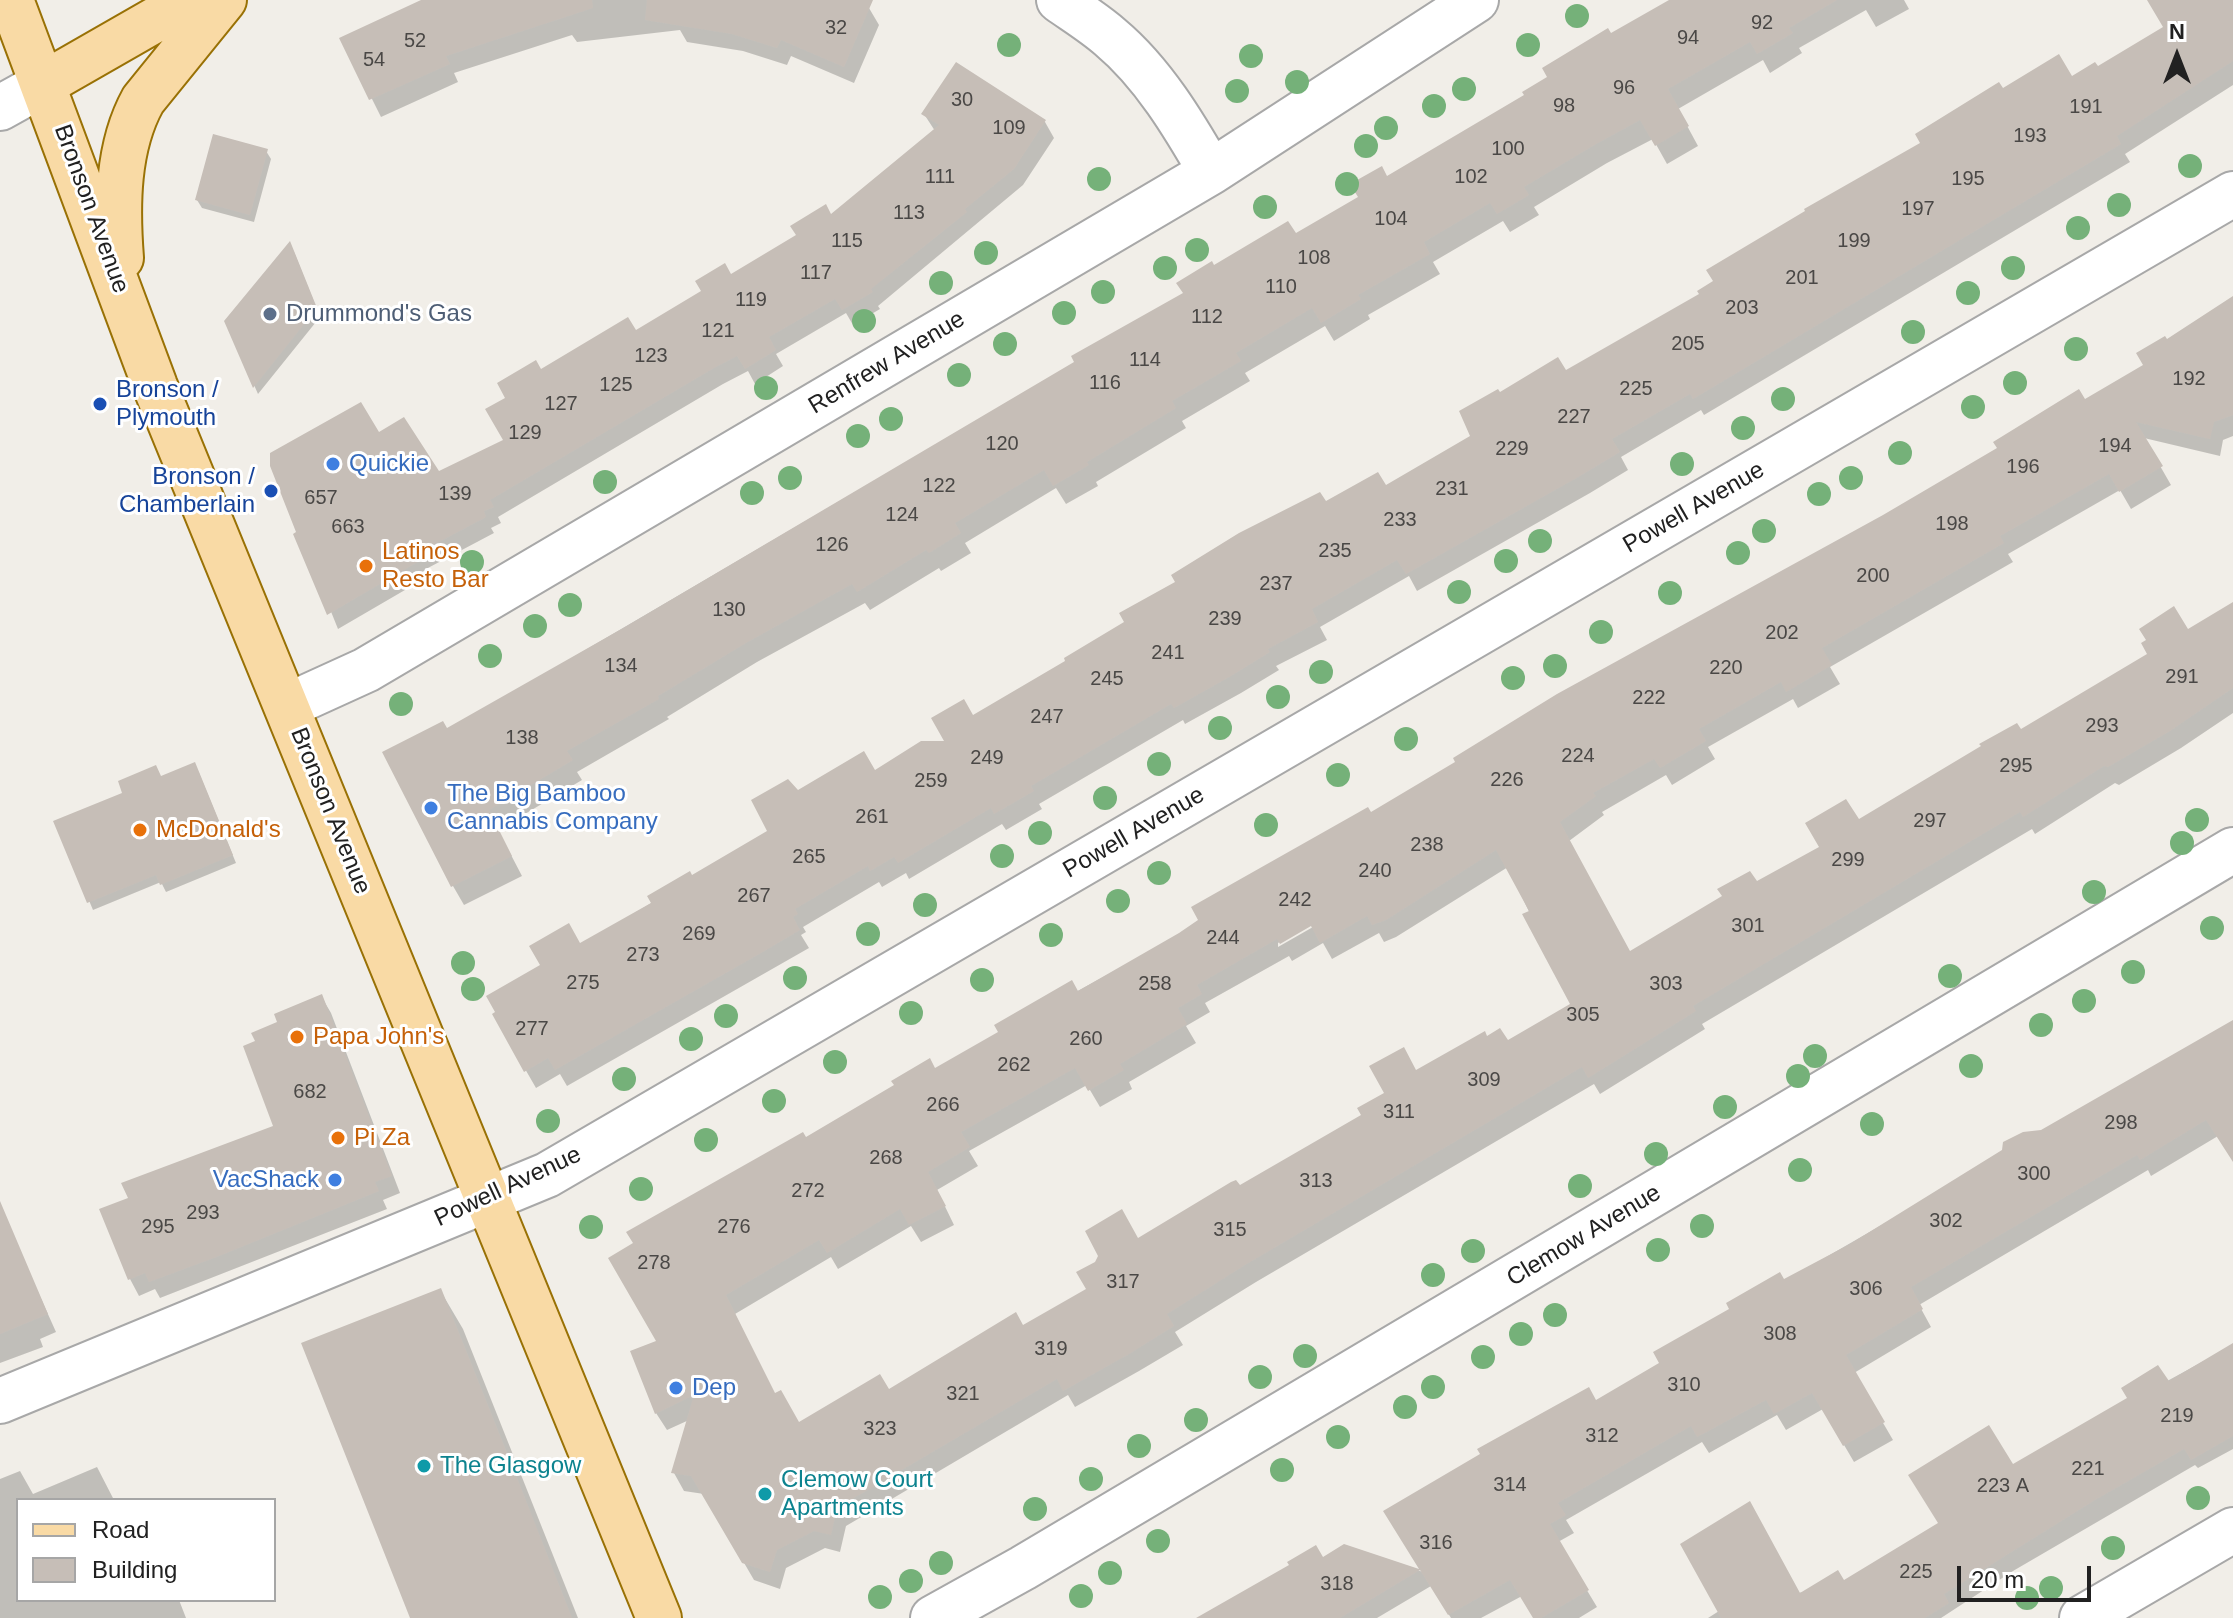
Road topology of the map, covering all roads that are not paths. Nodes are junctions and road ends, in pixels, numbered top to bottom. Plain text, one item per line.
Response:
1 (11, 0) edge
2 (190, 0) edge
3 (224, 0) edge
4 (1059, 0) edge
5 (1476, 0) edge
6 (45, 83) junction
7 (0, 108) edge
8 (1211, 172) junction
9 (2233, 194) edge
10 (125, 301) junction
11 (287, 706) junction
12 (2233, 850) edge
13 (488, 1198) junction
14 (0, 1401) edge
15 (2233, 1530) edge
16 (659, 1618) edge
17 (933, 1618) edge
18 (2082, 1618) edge

1 - 6 main road, Bronson Avenue
2 - 6 main road
3 - 10 main road
4 - 8 street
5 - 8 street, Renfrew Avenue
6 - 7 street
6 - 10 main road, Bronson Avenue
8 - 11 street, Renfrew Avenue
9 - 13 street, Powell Avenue
10 - 11 main road, Bronson Avenue
11 - 13 main road, Bronson Avenue
12 - 17 street, Clemow Avenue
13 - 14 street, Powell Avenue
13 - 16 main road, Bronson Avenue
15 - 18 street

